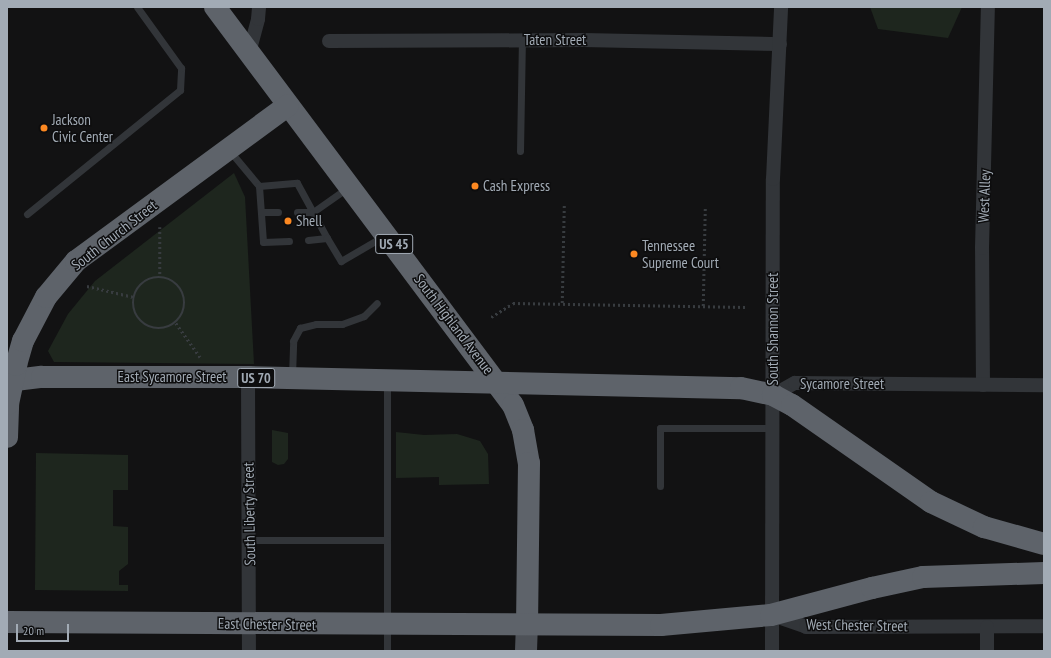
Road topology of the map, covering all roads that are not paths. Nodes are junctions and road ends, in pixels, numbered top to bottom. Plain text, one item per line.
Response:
1 (137, 7) edge
2 (214, 7) edge
3 (259, 7) edge
4 (781, 7) edge
5 (988, 7) edge
6 (522, 40) junction
7 (329, 41) dead end
8 (780, 44) junction
9 (248, 53) junction
10 (288, 105) junction
11 (228, 149) junction
12 (520, 151) dead end
13 (259, 186) junction
14 (349, 187) junction
15 (261, 212) junction
16 (278, 212) dead end
17 (297, 212) dead end
18 (313, 212) junction
19 (27, 214) dead end
20 (386, 234) junction
21 (327, 238) junction
22 (308, 240) dead end
23 (289, 241) dead end
24 (377, 303) dead end
25 (248, 377) junction
26 (292, 379) junction
27 (10, 380) edge
28 (387, 381) junction
29 (499, 384) junction
30 (983, 385) junction
31 (1044, 385) edge
32 (773, 395) junction
33 (772, 428) junction
34 (7, 437) edge
35 (660, 486) dead end
36 (249, 540) junction
37 (387, 540) junction
38 (1044, 544) edge
39 (1044, 573) edge
40 (771, 615) junction
41 (7, 622) edge
42 (250, 624) junction
43 (527, 624) junction
44 (387, 625) junction
45 (1044, 626) edge
46 (987, 627) junction
47 (249, 651) edge
48 (387, 651) edge
49 (526, 651) edge
50 (772, 651) edge
51 (987, 651) edge

1 - 19 lane
2 - 9 highway, South Highland Avenue / US 45
3 - 9 street
4 - 8 street, South Shannon Street
5 - 30 street, West Alley
6 - 7 street, Taten Street
6 - 8 street, Taten Street
6 - 12 lane
8 - 32 street, South Shannon Street
9 - 10 highway, South Highland Avenue / US 45
10 - 11 highway, South Church Street
10 - 14 highway, South Highland Avenue / US 45
11 - 13 lane
11 - 27 highway, South Church Street
13 - 15 lane
13 - 18 lane
14 - 18 lane
14 - 20 highway, South Highland Avenue / US 45
15 - 16 lane
15 - 23 lane
17 - 18 lane
18 - 21 lane
20 - 21 lane
20 - 29 highway, South Highland Avenue / US 45
21 - 22 lane
24 - 26 lane
25 - 26 highway, East Sycamore Street / US 70
25 - 27 highway, East Sycamore Street / US 70
25 - 36 street, South Liberty Street
26 - 28 highway, East Sycamore Street / US 70
27 - 34 highway, South Church Street
28 - 29 highway, East Sycamore Street / US 70
28 - 37 lane
29 - 32 highway
29 - 43 highway, South Highland Avenue / US 45
30 - 31 street, Sycamore Street
30 - 32 street, Sycamore Street
32 - 33 street, South Shannon Street
32 - 38 highway
33 - 35 lane
33 - 40 street, South Shannon Street
36 - 37 lane
36 - 42 street, South Liberty Street
37 - 44 lane
39 - 40 highway
40 - 43 highway, West Chester Street
40 - 46 street, West Chester Street
40 - 50 street, South Shannon Street
41 - 42 highway, East Chester Street
42 - 44 highway, East Chester Street
42 - 47 street, South Liberty Street
43 - 44 highway, East Chester Street
43 - 49 main road, South Highland Avenue / US 45
44 - 48 lane
45 - 46 street, West Chester Street
46 - 51 street

